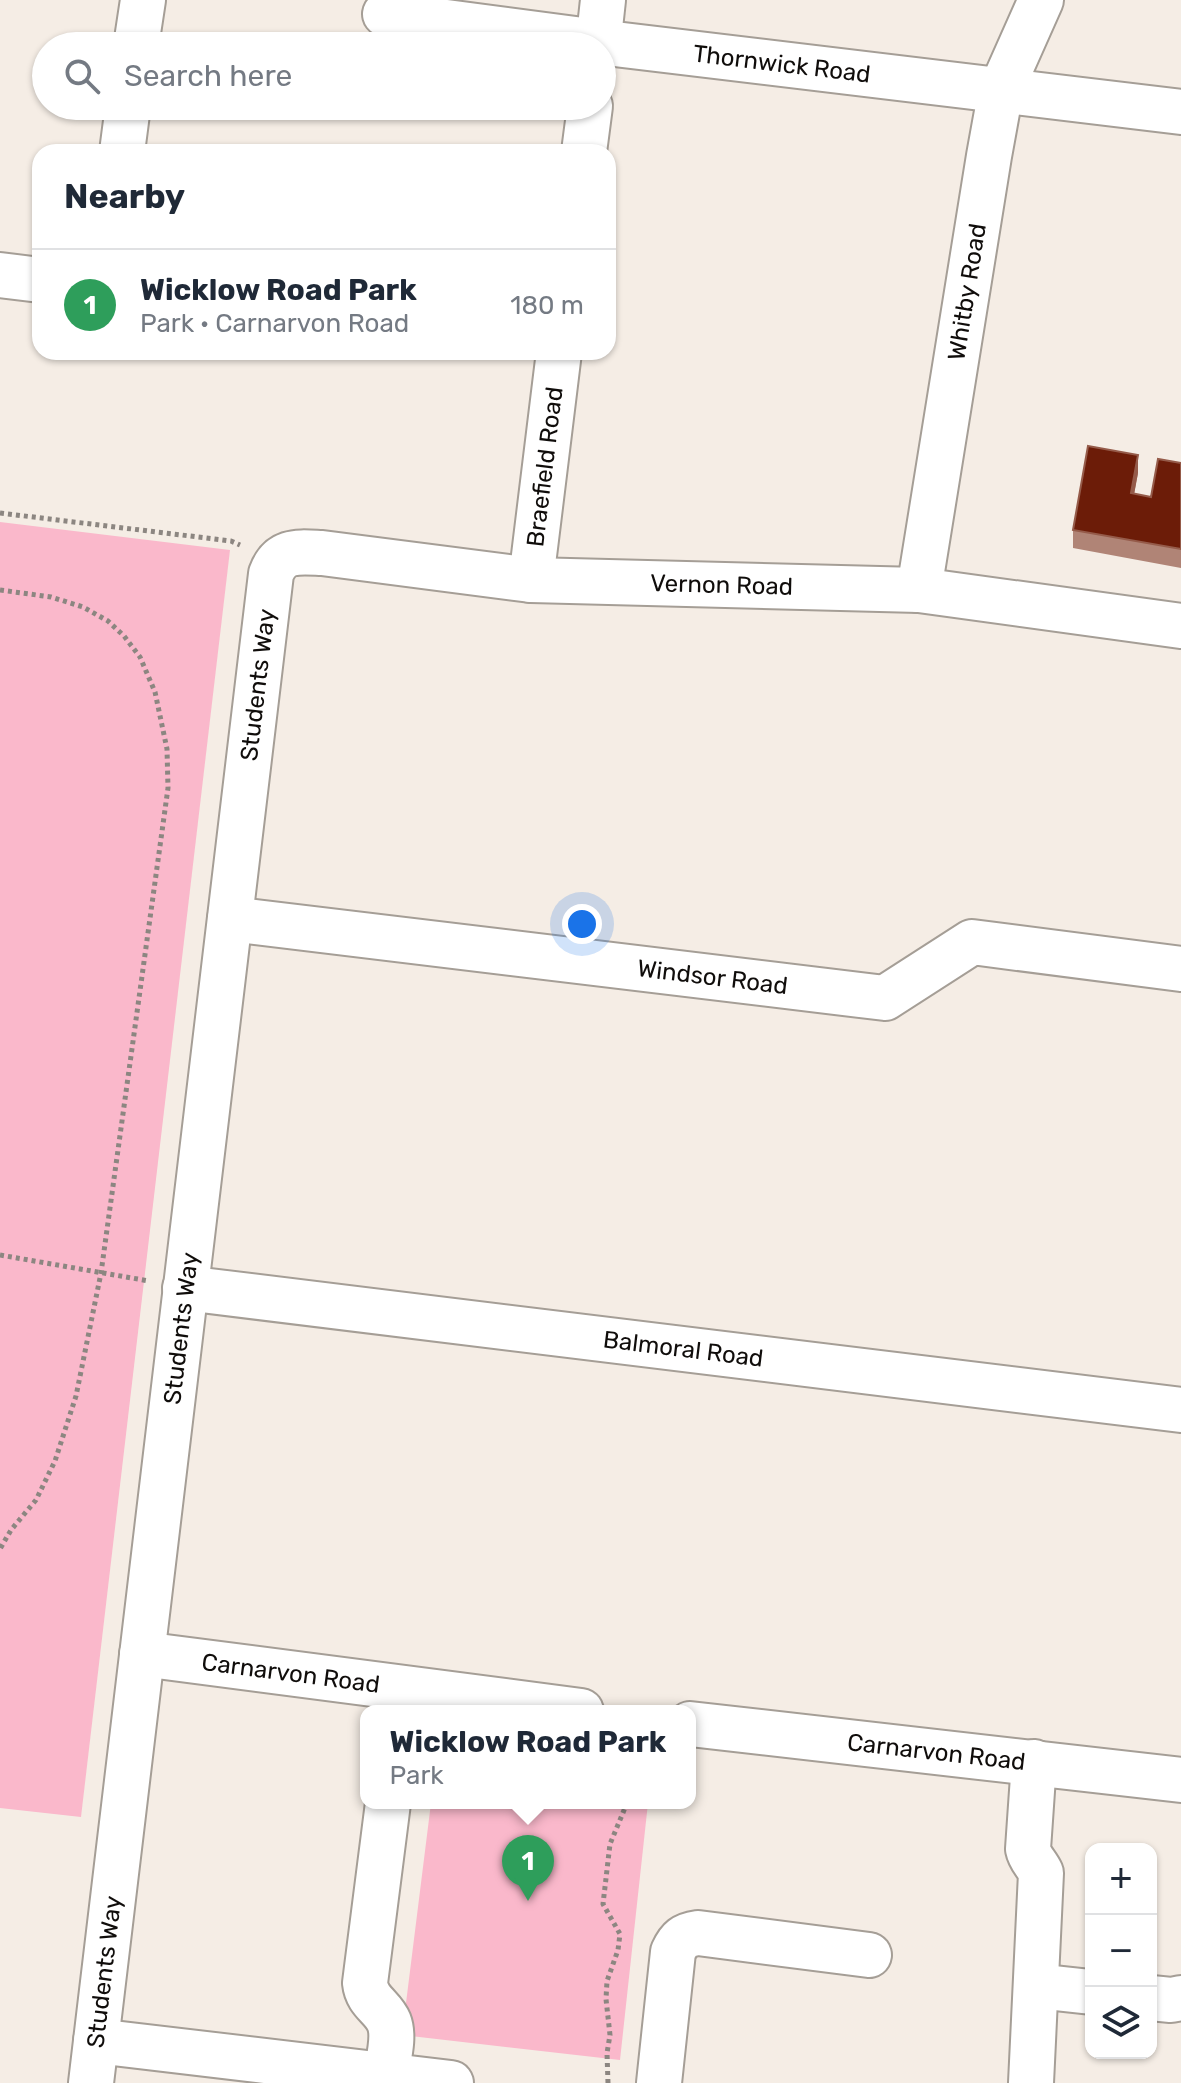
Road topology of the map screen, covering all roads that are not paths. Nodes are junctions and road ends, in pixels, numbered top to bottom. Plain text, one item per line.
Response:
1 (143, 0) edge
2 (1041, 0) edge
3 (385, 14) dead end
4 (600, 29) edge
5 (138, 32) edge
6 (1001, 90) junction
7 (1181, 112) edge
8 (126, 120) edge
9 (588, 120) edge
10 (123, 144) edge
11 (585, 144) edge
12 (0, 275) edge
13 (32, 279) edge
14 (558, 360) edge
15 (273, 568) joint
16 (531, 580) junction
17 (919, 590) junction
18 (1181, 626) edge
19 (230, 919) junction
20 (1181, 969) edge
21 (185, 1288) junction
22 (1181, 1410) edge
23 (142, 1654) junction
24 (432, 1702) edge
25 (482, 1705) edge
26 (696, 1725) edge
27 (1034, 1762) junction
28 (1181, 1780) edge
29 (387, 1809) edge
30 (869, 1955) dead end
31 (1036, 1986) junction
32 (1085, 1991) edge
33 (1181, 1998) edge
34 (1157, 1999) edge
35 (96, 2041) junction
36 (386, 2075) junction
37 (91, 2083) edge
38 (451, 2083) edge
39 (659, 2083) edge
40 (1031, 2083) edge

1 - 5 street
2 - 6 street, Whitby Road
3 - 4 street, Thornwick Road
4 - 6 street, Thornwick Road
6 - 7 street, Thornwick Road
6 - 17 street, Whitby Road
8 - 10 street
9 - 11 street
12 - 13 street
14 - 16 street, Braefield Road
15 - 16 street, Vernon Road
15 - 19 street, Students Way
16 - 17 street, Vernon Road
17 - 18 street, Vernon Road
19 - 20 street, Windsor Road
19 - 21 street, Students Way
21 - 22 street, Balmoral Road
21 - 23 street, Students Way
23 - 24 street, Carnarvon Road
23 - 35 street, Students Way
24 - 25 street, Carnarvon Road
26 - 27 street, Carnarvon Road
27 - 28 street, Carnarvon Road
27 - 31 street
29 - 36 street
30 - 39 street
31 - 32 street
31 - 40 street
33 - 34 street
35 - 36 street
35 - 37 street, Students Way
36 - 38 street

